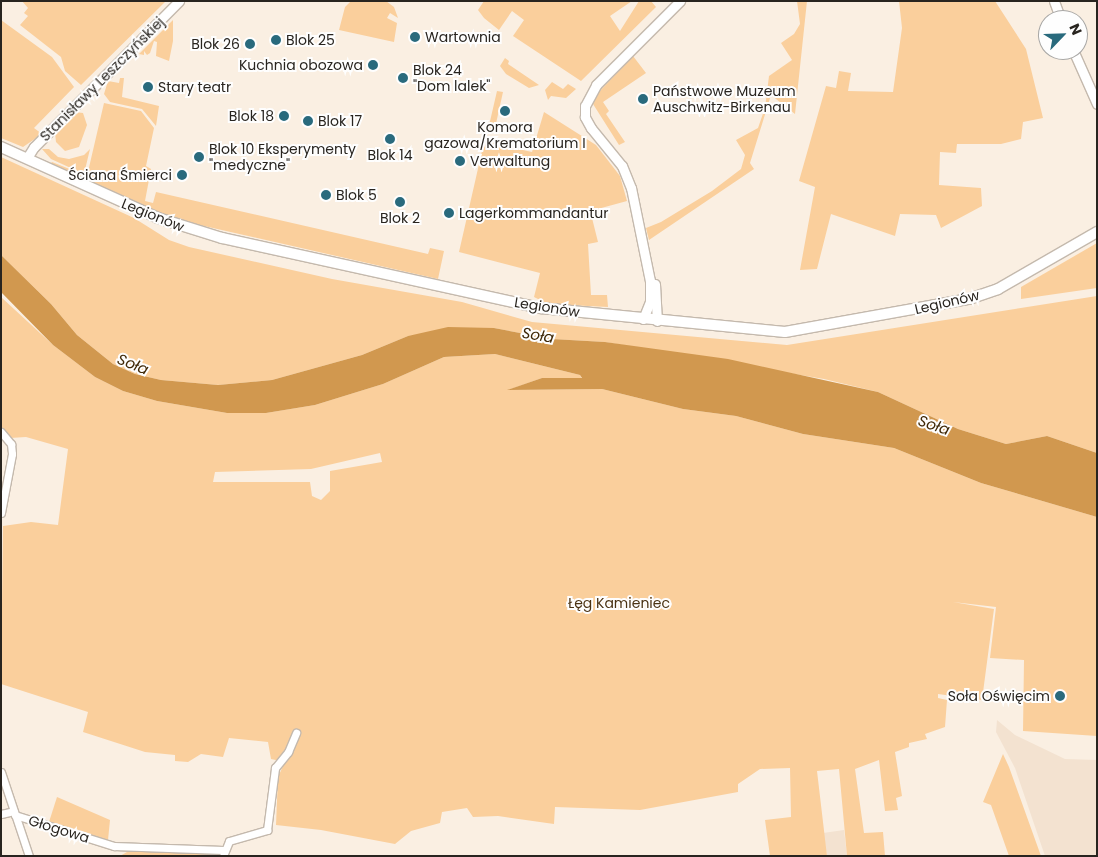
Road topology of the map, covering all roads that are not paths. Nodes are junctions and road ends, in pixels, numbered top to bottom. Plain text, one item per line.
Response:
1 (180, 1) edge
2 (680, 1) edge
3 (1079, 60) edge
4 (1093, 86) edge
5 (1097, 104) edge
6 (1, 147) edge
7 (27, 158) junction
8 (1097, 232) edge
9 (644, 245) junction
10 (643, 319) junction
11 (657, 321) junction
12 (1, 432) edge
13 (1, 513) edge
14 (296, 733) dead end
15 (1, 772) edge
16 (14, 813) junction
17 (1, 814) edge
18 (223, 853) edge
19 (30, 856) edge

1 - 7 street, Stanisławy Leszczyńskiej
2 - 9 street
3 - 4 street
4 - 5 street
6 - 7 main road, Legionów
7 - 10 main road, Legionów
8 - 11 main road, Legionów
9 - 10 street
9 - 11 street
10 - 11 main road, Legionów
12 - 13 street
14 - 18 street
15 - 16 street
16 - 17 street
16 - 18 street, Głogowa
16 - 19 street

